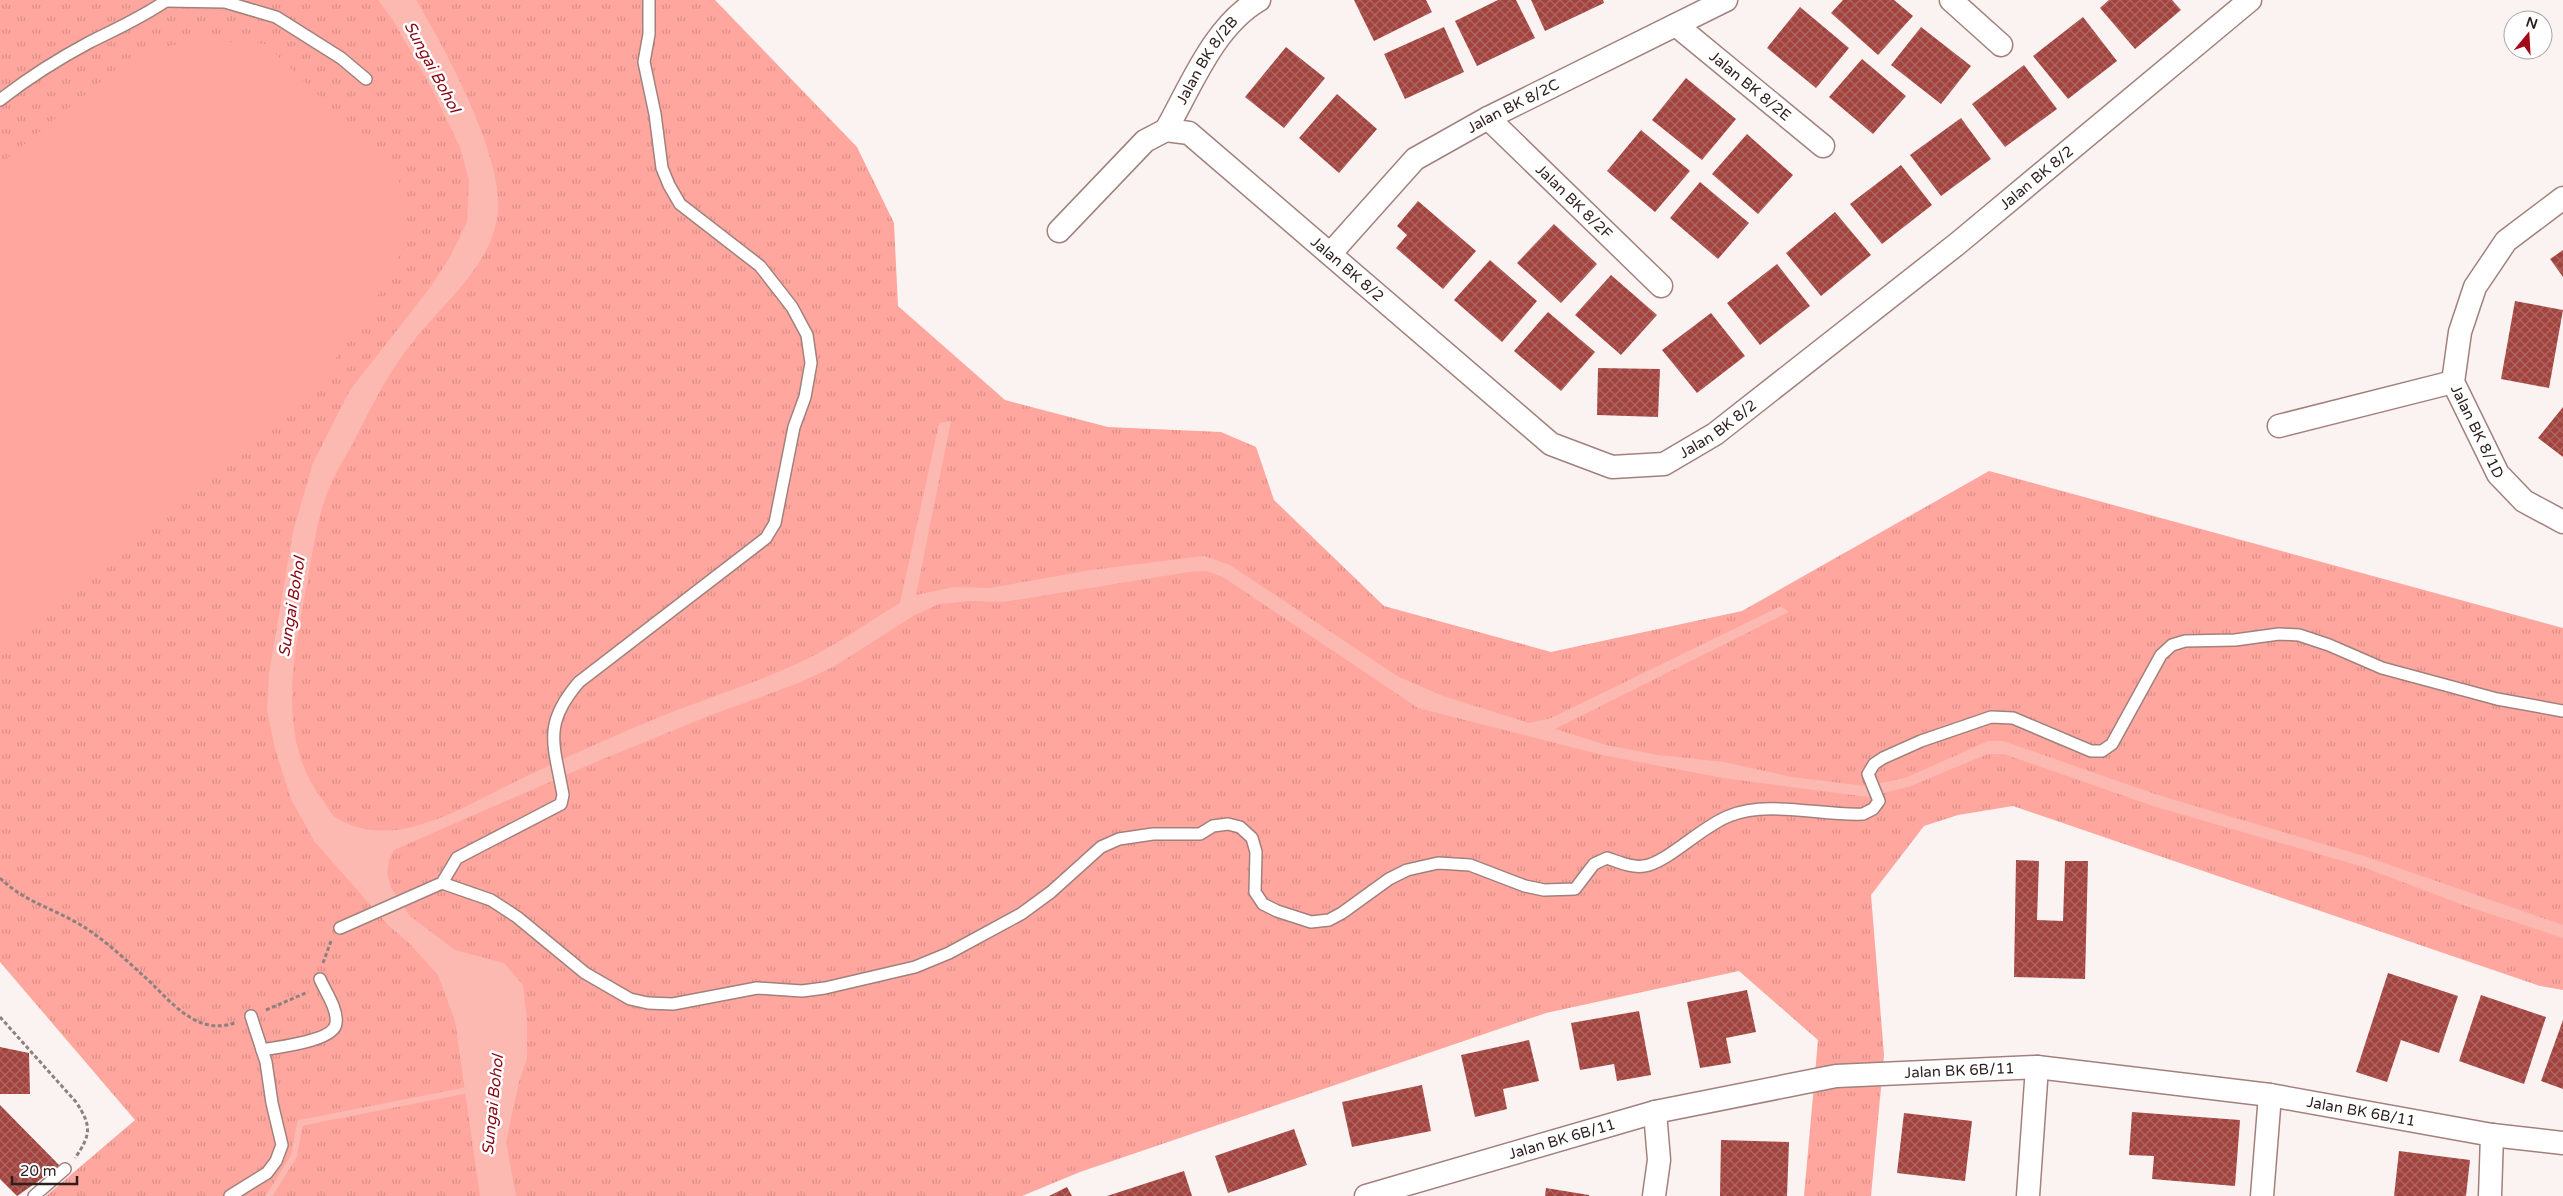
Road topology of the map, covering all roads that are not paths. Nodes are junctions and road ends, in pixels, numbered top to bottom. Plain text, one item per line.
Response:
1 (649, 0) edge
2 (1260, 0) edge
3 (1726, 0) edge
4 (1951, 0) edge
5 (2250, 0) edge
6 (166, 1) edge
7 (1676, 25) junction
8 (2000, 45) dead end
9 (366, 80) dead end
10 (0, 99) edge
11 (1488, 118) junction
12 (1166, 130) junction
13 (1824, 146) dead end
14 (2563, 198) edge
15 (1058, 231) dead end
16 (1330, 254) junction
17 (1661, 286) dead end
18 (2453, 382) junction
19 (2279, 426) dead end
20 (2563, 522) edge
21 (2563, 711) edge
22 (442, 883) junction
23 (340, 928) road end
24 (320, 978) road end
25 (251, 1016) road end
26 (262, 1050) junction
27 (2036, 1066) junction
28 (2270, 1095) junction
29 (1655, 1112) junction
30 (2492, 1135) junction
31 (2563, 1143) edge
32 (64, 1169) road end
33 (1376, 1194) edge
34 (34, 1196) edge
35 (230, 1196) edge
36 (1654, 1196) edge
37 (2028, 1196) edge
38 (2262, 1196) edge
39 (2490, 1196) edge

1 - 22 lane
2 - 12 street, Jalan BK 8/2B
3 - 7 street, Jalan BK 8/2C
4 - 8 street
5 - 16 street, Jalan BK 8/2
6 - 9 lane
6 - 10 lane
7 - 11 street, Jalan BK 8/2C
7 - 13 street, Jalan BK 8/2E
11 - 16 street, Jalan BK 8/2C
11 - 17 street, Jalan BK 8/2F
12 - 15 street
12 - 16 street, Jalan BK 8/2
14 - 18 street, Jalan BK 8/1D
18 - 19 street
18 - 20 street, Jalan BK 8/1D
21 - 22 lane
22 - 23 lane
24 - 26 lane
25 - 26 lane
26 - 35 lane
27 - 28 street, Jalan BK 6B/11
27 - 29 street, Jalan BK 6B/11
27 - 37 street
28 - 30 street, Jalan BK 6B/11
28 - 38 street
29 - 33 street, Jalan BK 6B/11
29 - 36 street
30 - 31 street, Jalan BK 6B/11
30 - 39 street
32 - 34 lane

